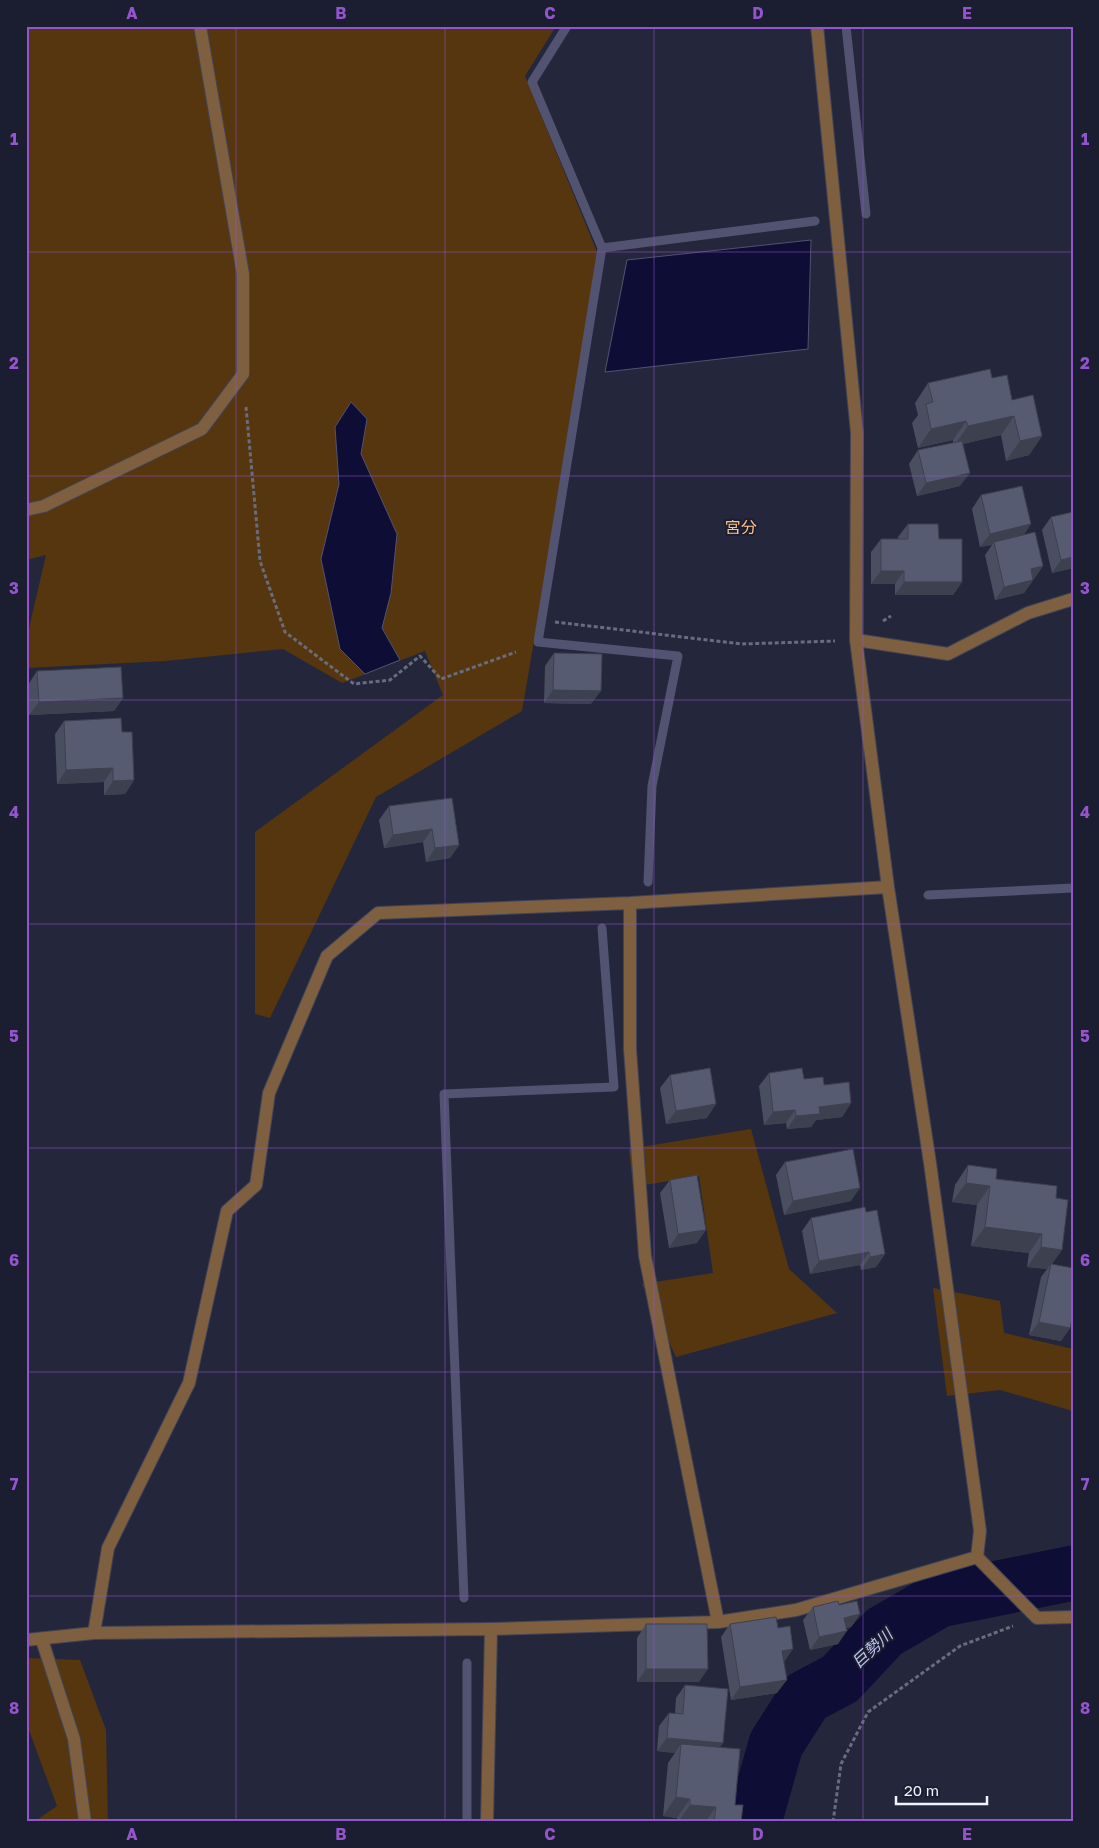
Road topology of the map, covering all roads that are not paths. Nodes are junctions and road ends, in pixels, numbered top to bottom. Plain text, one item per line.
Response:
1 (200, 26) edge
2 (817, 26) edge
3 (26, 510) edge
4 (1073, 599) edge
5 (856, 640) junction
6 (888, 887) junction
7 (630, 903) junction
8 (977, 1557) junction
9 (1073, 1617) edge
10 (718, 1622) junction
11 (491, 1629) junction
12 (94, 1633) junction
13 (26, 1640) edge
14 (42, 1640) junction
15 (85, 1822) edge
16 (488, 1822) edge

1 - 3 street
2 - 5 street
4 - 5 street
5 - 6 street
6 - 7 street
6 - 8 street
7 - 10 street
7 - 12 street
8 - 9 street
8 - 10 street
10 - 11 street
11 - 12 street
11 - 16 street
12 - 14 street
13 - 14 street
14 - 15 street

